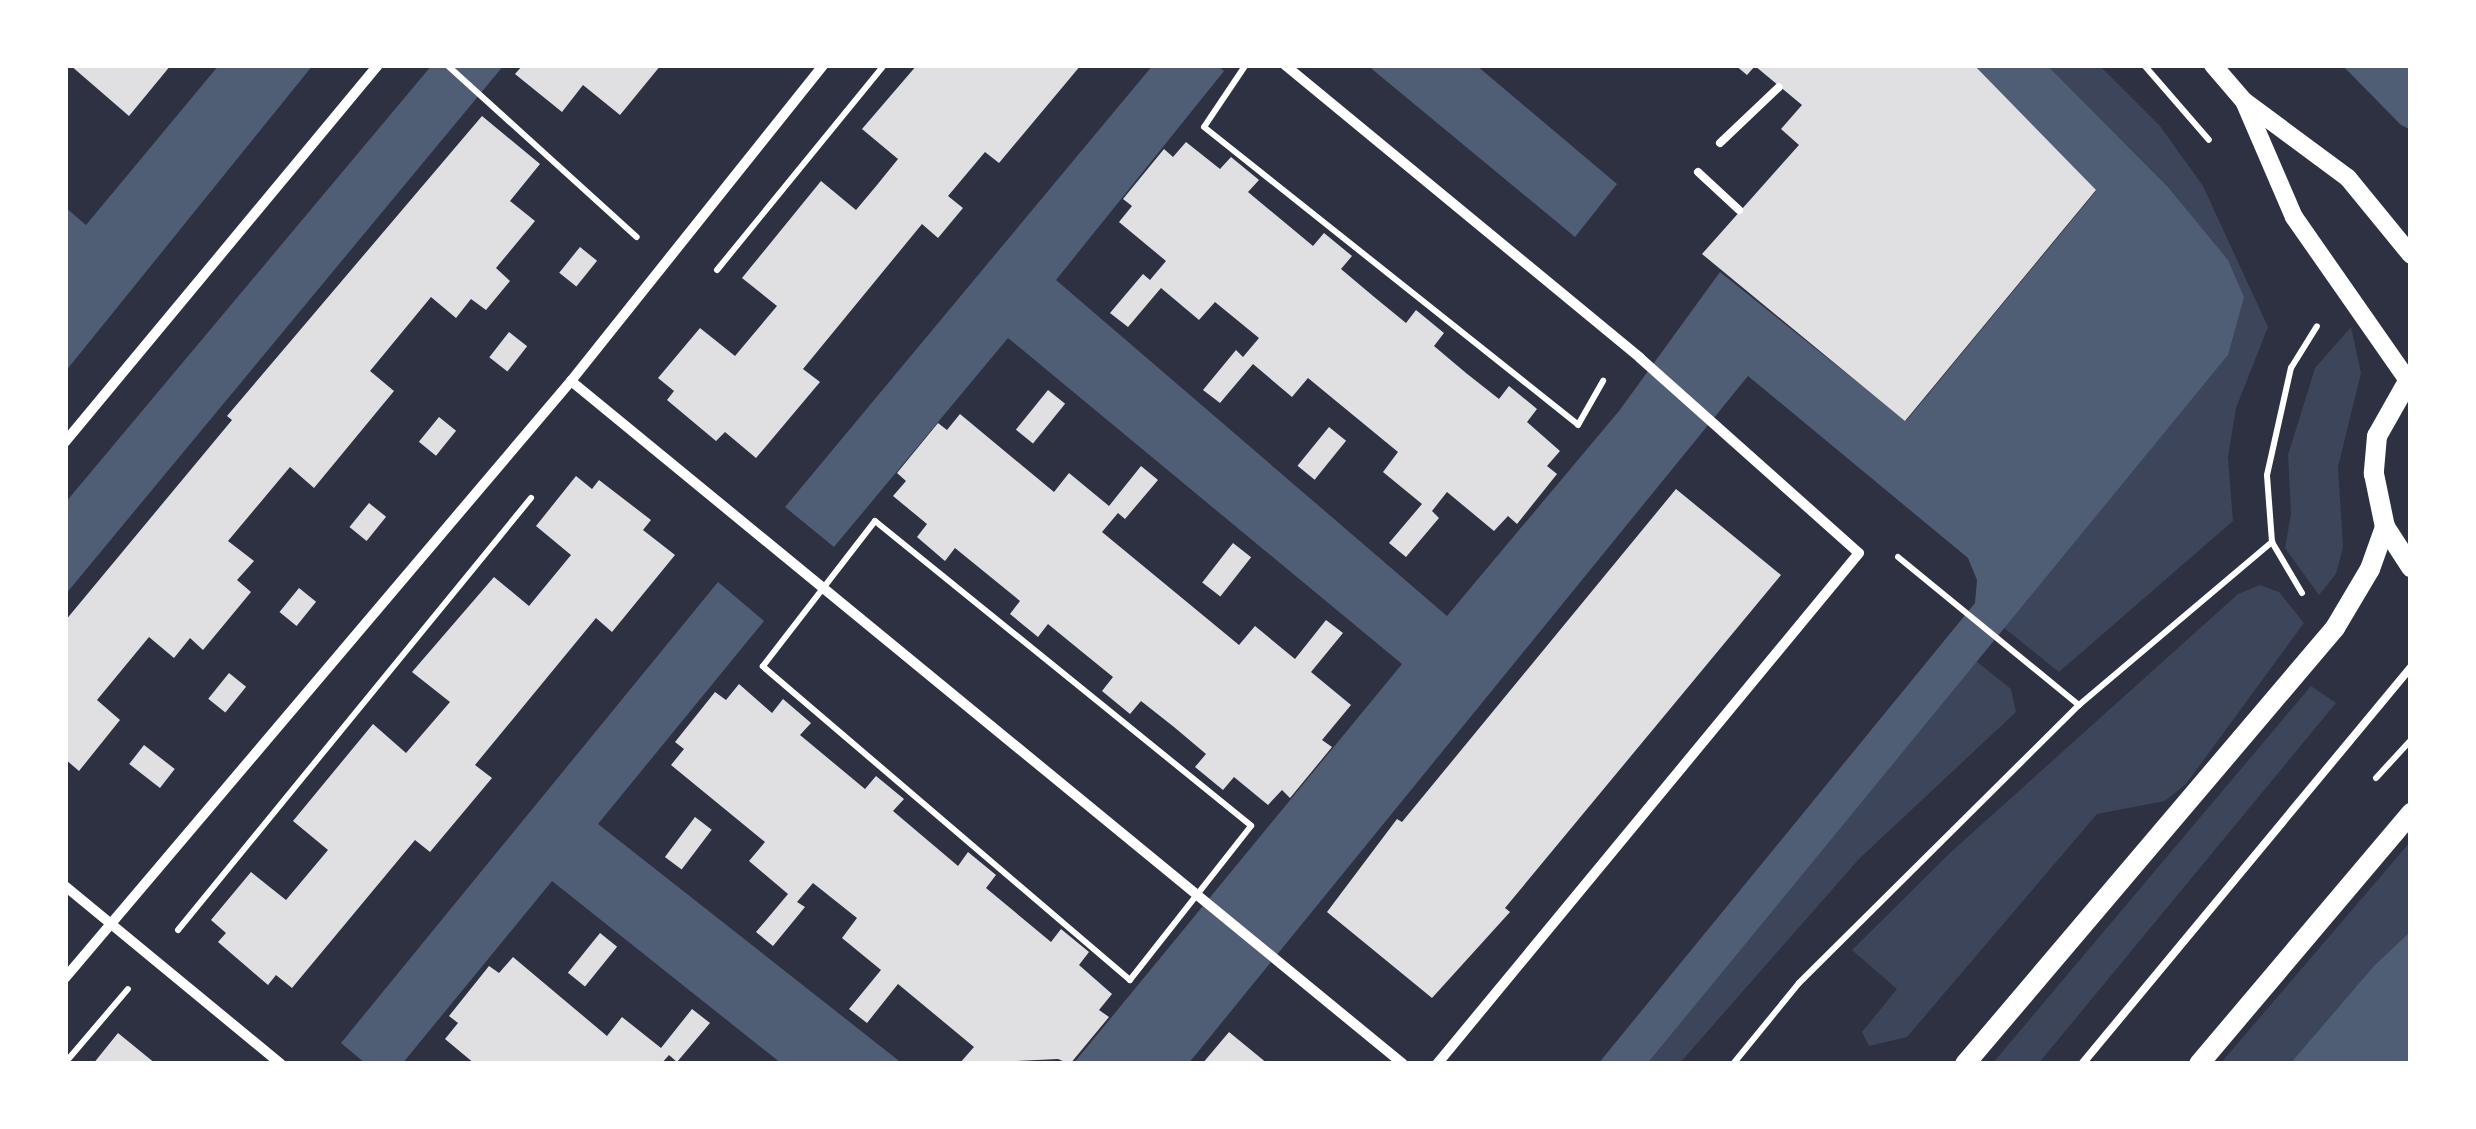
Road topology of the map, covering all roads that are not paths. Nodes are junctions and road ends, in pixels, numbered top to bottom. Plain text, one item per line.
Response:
1 (378, 65) edge
2 (823, 65) edge
3 (1285, 65) edge
4 (2213, 65) edge
5 (1779, 87) dead end
6 (2244, 102) junction
7 (1720, 144) dead end
8 (1698, 172) dead end
9 (1739, 210) dead end
10 (2411, 255) edge
11 (2409, 378) edge
12 (571, 380) junction
13 (65, 442) edge
14 (2385, 527) junction
15 (2411, 567) edge
16 (2411, 666) edge
17 (2411, 813) edge
18 (65, 886) edge
19 (110, 922) junction
20 (65, 978) edge
21 (281, 1064) edge
22 (1403, 1064) edge
23 (1436, 1064) edge
24 (1965, 1064) edge
25 (2082, 1064) edge
26 (2199, 1064) edge

1 - 13 street
2 - 12 street
3 - 23 street
4 - 6 street
5 - 7 lane
6 - 10 street
6 - 11 street
8 - 9 lane
11 - 14 main road
12 - 19 street
12 - 22 street
14 - 15 main road
14 - 24 main road
16 - 25 lane
17 - 26 main road
18 - 19 street
19 - 20 street
19 - 21 street

